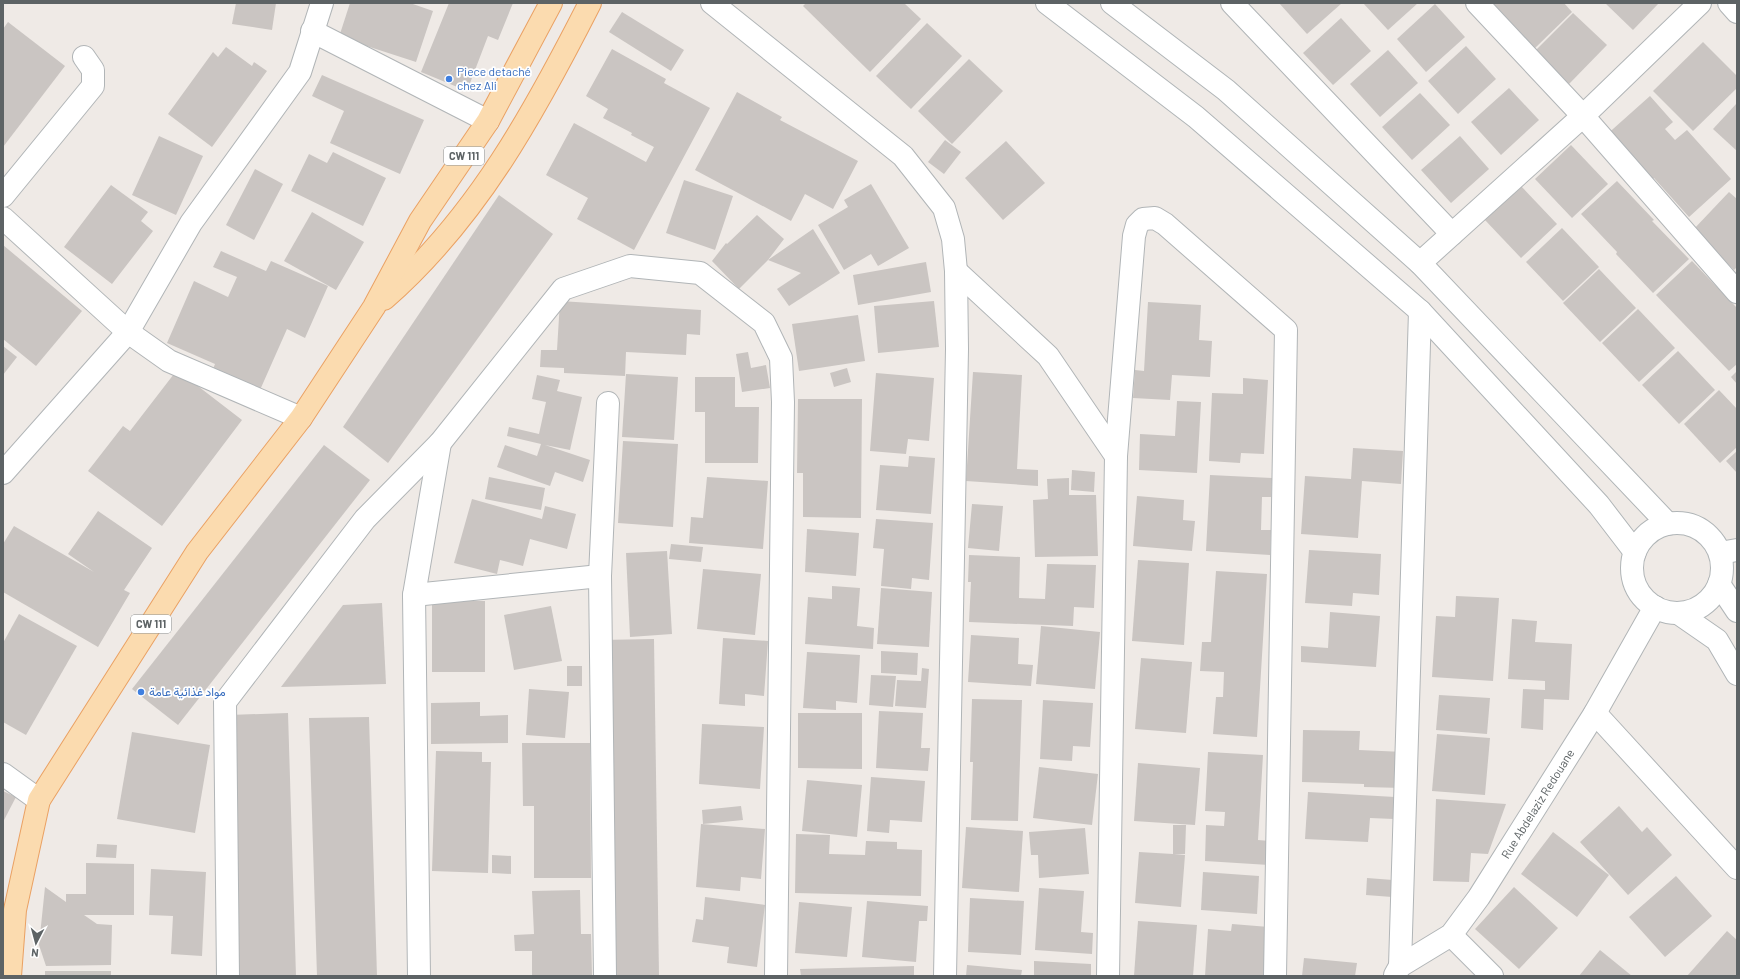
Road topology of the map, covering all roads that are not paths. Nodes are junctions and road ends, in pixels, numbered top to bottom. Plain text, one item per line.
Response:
1 (322, 3) edge
2 (551, 3) edge
3 (590, 3) edge
4 (712, 3) edge
5 (1047, 3) edge
6 (1112, 3) edge
7 (1232, 3) edge
8 (1477, 3) edge
9 (1700, 3) edge
10 (1729, 3) edge
11 (1737, 12) edge
12 (312, 31) junction
13 (84, 57) dead end
14 (1583, 116) junction
15 (488, 121) junction
16 (3, 196) edge
17 (3, 218) edge
18 (1452, 234) junction
19 (1420, 263) junction
20 (956, 271) junction
21 (1737, 292) edge
22 (374, 307) junction
23 (1420, 311) junction
24 (128, 332) junction
25 (608, 403) dead end
26 (300, 418) junction
27 (440, 443) junction
28 (1116, 456) junction
29 (3, 473) edge
30 (1668, 524) junction
31 (1635, 552) junction
32 (1728, 552) edge
33 (600, 576) junction
34 (1719, 584) junction
35 (414, 595) junction
36 (1655, 607) junction
37 (1737, 611) edge
38 (1678, 613) junction
39 (1737, 674) edge
40 (1595, 714) junction
41 (3, 774) edge
42 (39, 800) junction
43 (1737, 868) edge
44 (1451, 935) junction
45 (1397, 971) edge
46 (10, 976) edge
47 (228, 976) edge
48 (419, 976) edge
49 (605, 976) edge
50 (776, 976) edge
51 (945, 976) edge
52 (1108, 976) edge
53 (1275, 976) edge
54 (1492, 976) edge

1 - 12 street
2 - 15 main road, CW 111
3 - 22 main road
4 - 20 street
5 - 23 street
6 - 19 street
7 - 18 street
8 - 14 street
9 - 14 street
10 - 11 street
12 - 15 street
12 - 24 street
13 - 16 street
14 - 18 street
14 - 21 street
15 - 22 main road, CW 111
17 - 24 street
18 - 19 street
19 - 30 street
20 - 28 street
20 - 51 street
22 - 26 main road, CW 111
23 - 31 street
23 - 45 street
24 - 26 street
24 - 29 street
25 - 33 street
26 - 42 main road, CW 111
27 - 35 street
27 - 47 street
27 - 50 street
28 - 52 street
28 - 53 street
30 - 31 street
30 - 32 street
31 - 36 street
32 - 34 street
33 - 35 street
33 - 49 street
34 - 37 street
34 - 38 street
35 - 48 street
36 - 38 street
36 - 40 street, Rue Abdelaziz Redouane
38 - 39 street
40 - 43 street
40 - 44 street, Rue Abdelaziz Redouane
41 - 42 street
42 - 46 main road, CW 111
44 - 45 street, Rue Abdelaziz Redouane
44 - 54 street

